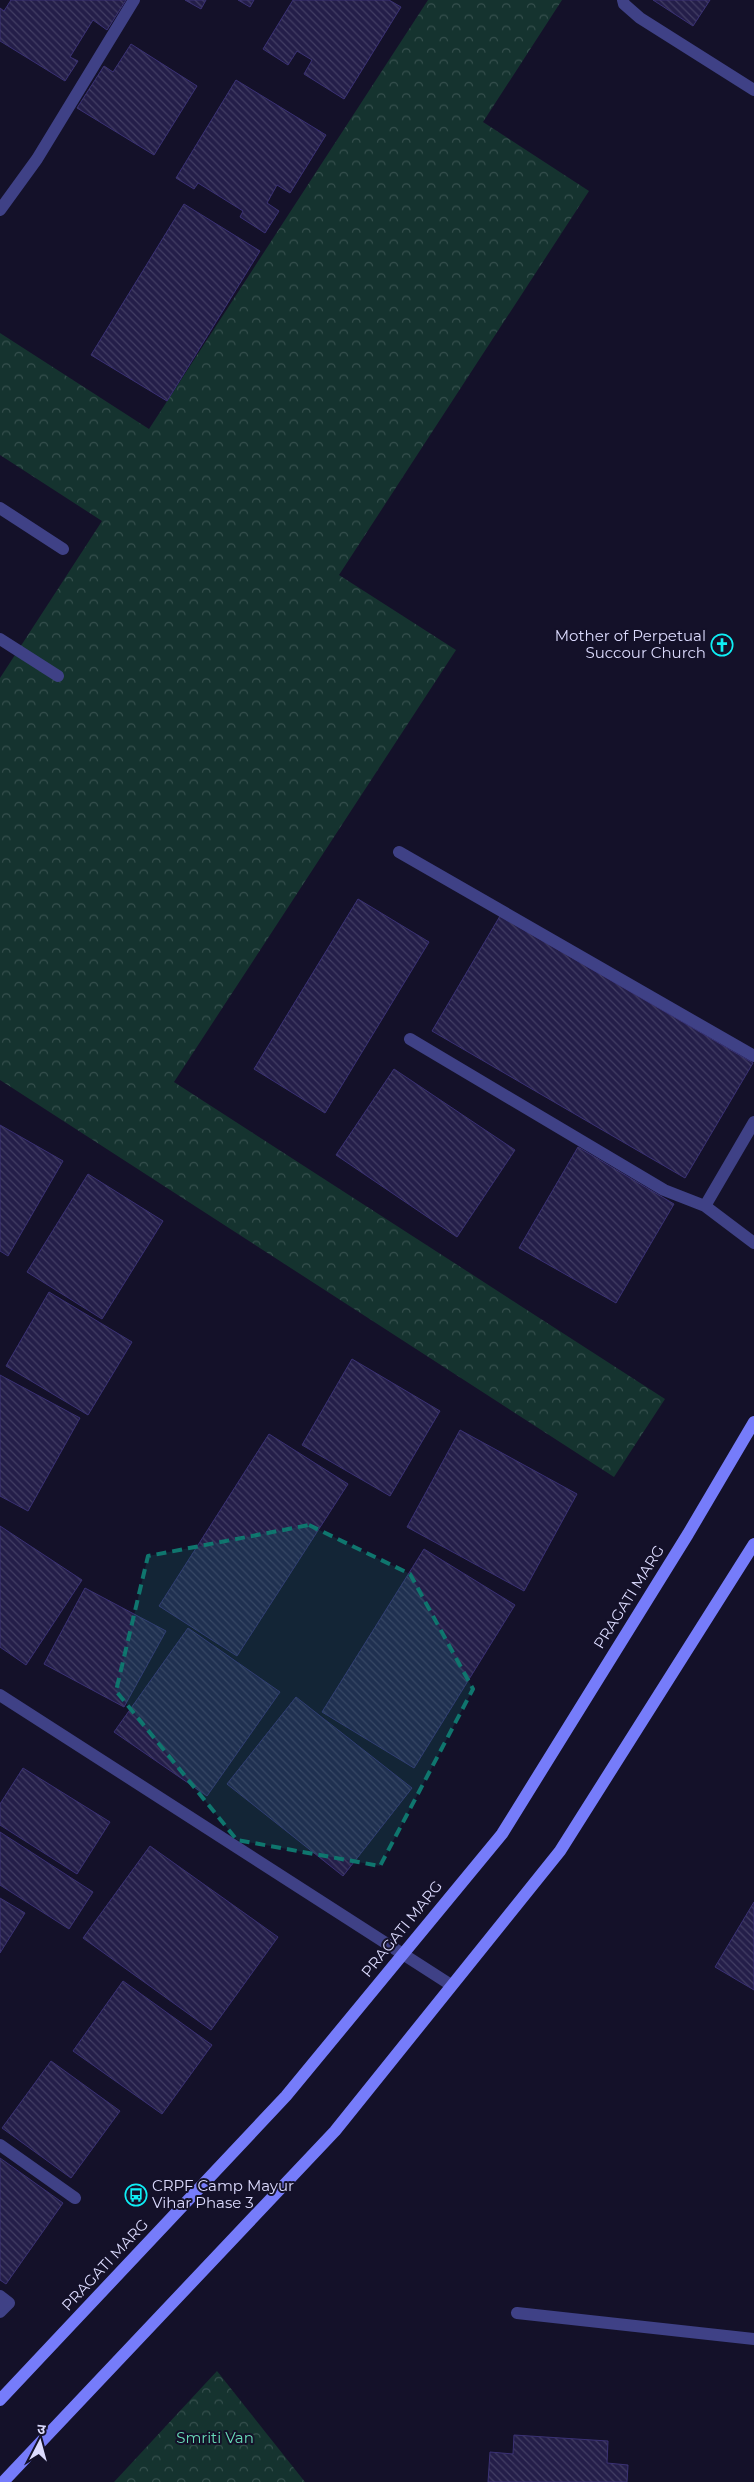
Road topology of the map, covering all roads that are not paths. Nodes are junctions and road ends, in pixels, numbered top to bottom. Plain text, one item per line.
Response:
1 (134, 0) edge
2 (623, 0) edge
3 (754, 90) edge
4 (0, 210) edge
5 (0, 508) edge
6 (63, 549) dead end
7 (0, 639) edge
8 (58, 676) dead end
9 (400, 852) dead end
10 (410, 1039) dead end
11 (754, 1056) edge
12 (754, 1122) edge
13 (705, 1206) junction
14 (754, 1243) edge
15 (754, 1422) edge
16 (754, 1544) edge
17 (0, 1695) edge
18 (403, 1954) junction
19 (451, 1986) junction
20 (0, 2145) edge
21 (75, 2198) dead end
22 (0, 2296) edge
23 (0, 2312) edge
24 (517, 2313) dead end
25 (754, 2339) edge
26 (0, 2400) edge
27 (3, 2482) edge

1 - 4 street
2 - 3 street
5 - 6 street
7 - 8 street
9 - 11 street
10 - 13 street
12 - 13 street
13 - 14 street
15 - 18 main road, PRAGATI MARG
16 - 19 main road
17 - 18 street
18 - 19 street
18 - 26 main road, PRAGATI MARG
19 - 27 main road
20 - 21 street
22 - 23 street
24 - 25 street

